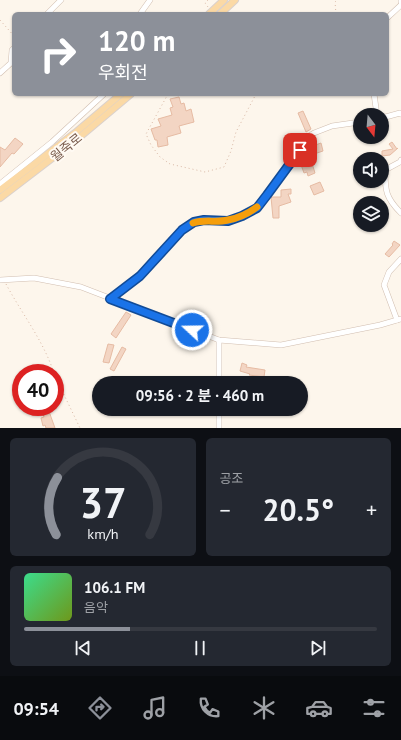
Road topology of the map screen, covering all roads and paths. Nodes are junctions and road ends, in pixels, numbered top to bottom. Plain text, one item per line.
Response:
1 (61, 0) edge
2 (150, 0) edge
3 (208, 0) edge
4 (224, 0) edge
5 (235, 0) edge
6 (338, 0) edge
7 (401, 5) edge
8 (49, 12) edge
9 (141, 12) edge
10 (209, 12) edge
11 (222, 12) edge
12 (336, 12) edge
13 (389, 16) edge
14 (0, 20) edge
15 (12, 34) edge
16 (12, 50) edge
17 (0, 74) edge
18 (102, 96) edge
19 (119, 96) edge
20 (129, 96) edge
21 (167, 96) edge
22 (255, 96) edge
23 (374, 96) edge
24 (376, 108) edge
25 (401, 114) edge
26 (389, 116) edge
27 (353, 123) edge
28 (401, 160) edge
29 (0, 184) edge
30 (0, 190) edge
31 (0, 198) edge
32 (401, 213) edge
33 (401, 259) edge
34 (2, 280) edge
35 (110, 299) junction
36 (399, 319) edge
37 (219, 340) junction
38 (51, 364) edge
39 (219, 376) edge
40 (64, 395) edge
41 (219, 416) edge
42 (80, 428) edge
43 (219, 428) edge

1 - 8 street
2 - 9 street
3 - 10 path
4 - 10 main road
5 - 11 main road
6 - 12 path
7 - 13 street
14 - 15 path
16 - 17 street
18 - 29 street
19 - 30 main road, 월죽로
20 - 31 main road, 월죽로
21 - 22 path
23 - 24 street
25 - 26 street
27 - 35 street
28 - 32 street
33 - 36 street
34 - 35 street
34 - 38 path
35 - 37 street
36 - 37 street
37 - 39 street
40 - 42 path
41 - 43 street

